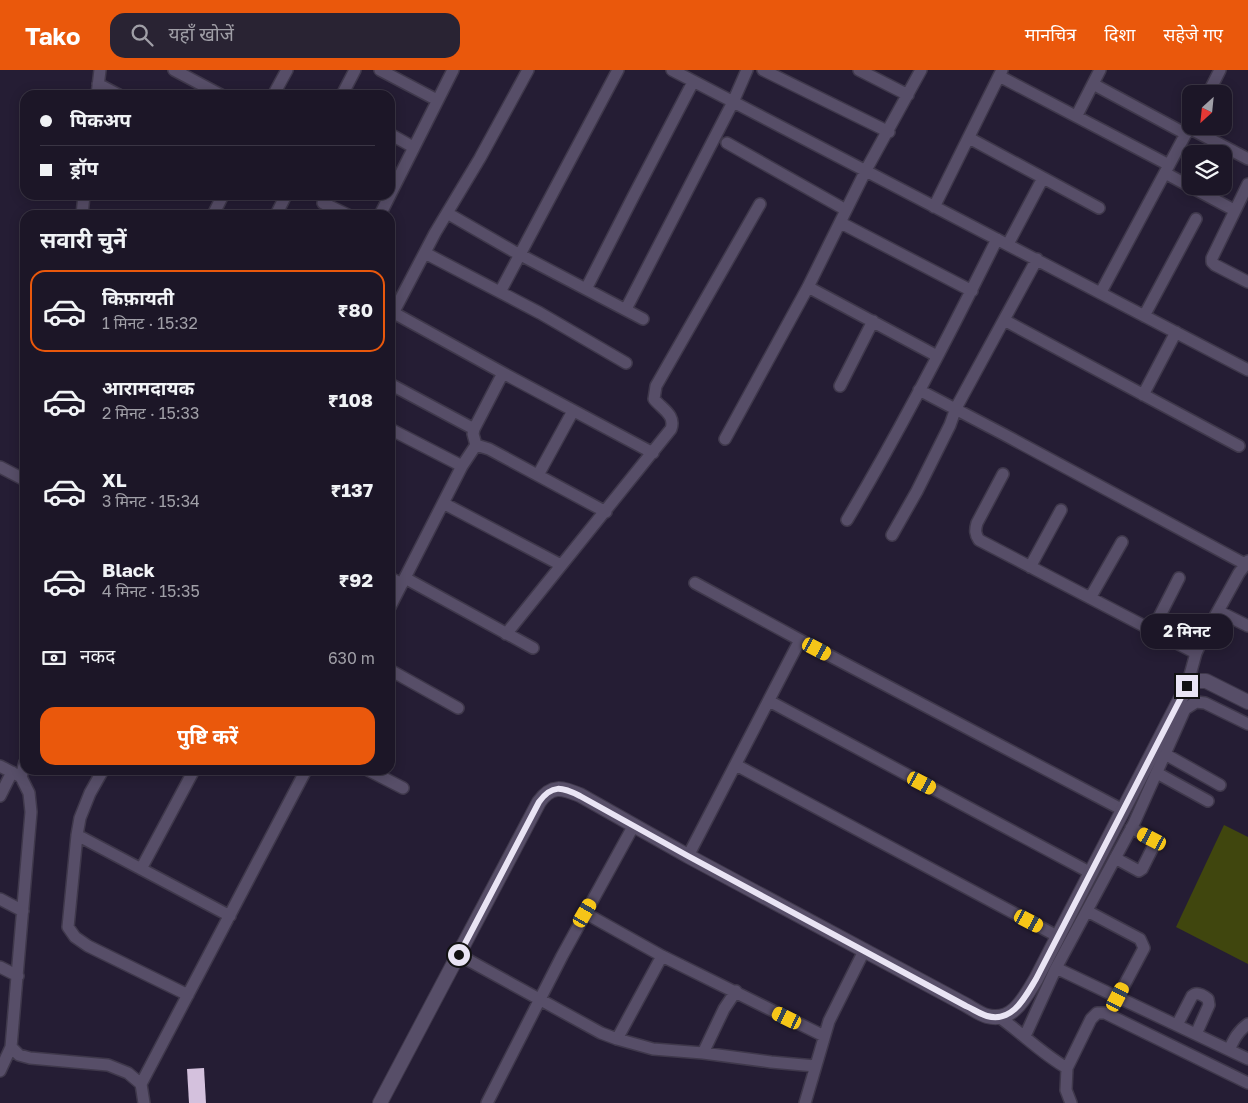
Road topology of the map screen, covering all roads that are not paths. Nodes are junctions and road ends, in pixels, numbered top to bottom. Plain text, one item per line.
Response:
1 (100, 70) edge
2 (174, 70) edge
3 (286, 70) edge
4 (355, 70) edge
5 (380, 70) edge
6 (453, 70) edge
7 (528, 70) edge
8 (618, 70) edge
9 (747, 70) edge
10 (763, 70) edge
11 (859, 70) edge
12 (921, 70) edge
13 (1100, 70) edge
14 (677, 71) edge
15 (1215, 72) edge
16 (1000, 73) edge
17 (694, 82) junction
18 (1093, 84) junction
19 (1211, 85) edge
20 (98, 90) edge
21 (211, 90) edge
22 (276, 90) edge
23 (345, 90) edge
24 (908, 95) junction
25 (437, 100) junction
26 (733, 102) junction
27 (1077, 115) junction
28 (1182, 126) edge
29 (888, 132) junction
30 (1186, 135) edge
31 (1201, 135) edge
32 (395, 137) edge
33 (969, 138) junction
34 (727, 143) dead end
35 (414, 147) junction
36 (1248, 159) edge
37 (1167, 169) junction
38 (866, 170) junction
39 (1043, 178) junction
40 (395, 185) edge
41 (1247, 186) edge
42 (323, 203) dead end
43 (760, 204) dead end
44 (934, 207) junction
45 (1099, 208) dead end
46 (338, 210) edge
47 (846, 210) junction
48 (1234, 210) junction
49 (447, 213) junction
50 (1196, 219) dead end
51 (840, 223) junction
52 (997, 239) junction
53 (1008, 244) junction
54 (425, 253) junction
55 (520, 254) junction
56 (1037, 259) junction
57 (1248, 282) edge
58 (808, 286) junction
59 (586, 289) junction
60 (972, 291) junction
61 (500, 292) junction
62 (1101, 292) junction
63 (626, 309) junction
64 (395, 310) edge
65 (1144, 316) junction
66 (395, 318) edge
67 (643, 318) dead end
68 (1004, 320) junction
69 (873, 321) junction
70 (1176, 332) junction
71 (937, 356) junction
72 (626, 363) dead end
73 (1248, 370) edge
74 (502, 373) junction
75 (840, 386) dead end
76 (395, 387) edge
77 (919, 390) junction
78 (1143, 394) junction
79 (956, 408) junction
80 (573, 411) junction
81 (474, 428) junction
82 (395, 434) edge
83 (725, 440) dead end
84 (476, 445) junction
85 (1239, 446) dead end
86 (653, 453) junction
87 (462, 466) junction
88 (0, 467) edge
89 (1003, 474) dead end
90 (538, 476) junction
91 (20, 477) edge
92 (443, 503) junction
93 (1061, 510) dead end
94 (606, 512) junction
95 (847, 520) dead end
96 (892, 535) dead end
97 (1122, 542) dead end
98 (1246, 563) edge
99 (561, 565) junction
100 (1030, 567) junction
101 (1179, 578) dead end
102 (395, 579) edge
103 (403, 581) junction
104 (695, 583) dead end
105 (395, 597) edge
106 (1090, 598) junction
107 (1218, 611) junction
108 (1248, 626) edge
109 (1152, 631) junction
110 (506, 634) junction
111 (800, 640) junction
112 (534, 648) dead end
113 (1196, 653) junction
114 (395, 673) edge
115 (1187, 686) junction
116 (769, 701) junction
117 (1248, 702) edge
118 (458, 708) dead end
119 (1248, 724) edge
120 (1165, 754) junction
121 (736, 765) junction
122 (0, 766) edge
123 (20, 770) edge
124 (1157, 772) junction
125 (17, 775) junction
126 (100, 775) edge
127 (190, 775) edge
128 (303, 775) edge
129 (378, 775) edge
130 (1220, 785) dead end
131 (403, 788) dead end
132 (0, 796) edge
133 (1208, 801) dead end
134 (1123, 810) junction
135 (634, 825) junction
136 (1131, 828) junction
137 (77, 835) junction
138 (688, 856) junction
139 (1115, 858) junction
140 (141, 869) junction
141 (1091, 873) junction
142 (0, 899) edge
143 (23, 911) junction
144 (1087, 911) junction
145 (585, 913) junction
146 (230, 916) junction
147 (1058, 936) junction
148 (864, 951) junction
149 (459, 955) junction
150 (662, 956) junction
151 (0, 967) edge
152 (1056, 968) junction
153 (18, 976) junction
154 (736, 992) junction
155 (188, 995) junction
156 (1118, 997) junction
157 (540, 999) junction
158 (999, 1018) junction
159 (1248, 1024) edge
160 (1177, 1026) junction
161 (1196, 1034) junction
162 (824, 1036) junction
163 (1025, 1036) junction
164 (617, 1039) junction
165 (11, 1047) junction
166 (1229, 1050) junction
167 (703, 1053) junction
168 (1248, 1059) edge
169 (816, 1066) junction
170 (1, 1067) edge
171 (1067, 1068) junction
172 (1248, 1083) edge
173 (141, 1084) junction
174 (144, 1103) edge
175 (380, 1103) edge
176 (487, 1103) edge
177 (805, 1103) edge
178 (1071, 1103) edge

1 - 20 street
2 - 21 street
3 - 22 street
4 - 23 street
5 - 25 street
6 - 25 street
7 - 49 street
8 - 55 street
9 - 26 street
10 - 29 street
11 - 24 street
12 - 24 street
13 - 18 street
14 - 17 street
15 - 19 street
16 - 27 street
16 - 33 street
17 - 26 street
17 - 59 street
18 - 27 street
18 - 28 street
24 - 29 street
25 - 35 street
26 - 38 street
26 - 63 street
27 - 37 street
29 - 38 street
30 - 37 street
31 - 36 street
32 - 35 street
33 - 39 street
33 - 44 street
34 - 47 street
35 - 40 street
37 - 48 street
37 - 62 street
38 - 44 street
38 - 47 street
39 - 45 street
39 - 53 street
41 - 48 street
42 - 46 street
43 - 86 street
44 - 52 street
47 - 51 street
48 - 57 street
49 - 54 street
49 - 55 street
50 - 65 street
51 - 58 street
51 - 60 street
52 - 53 street
52 - 60 street
53 - 56 street
54 - 61 street
54 - 64 street
55 - 59 street
55 - 61 street
56 - 62 street
56 - 68 street
58 - 69 street
58 - 83 street
59 - 63 street
60 - 71 street
61 - 72 street
62 - 65 street
63 - 67 street
65 - 70 street
66 - 74 street
68 - 78 street
68 - 79 street
69 - 71 street
69 - 75 street
70 - 73 street
70 - 78 street
71 - 77 street
74 - 80 street
74 - 81 street
76 - 81 street
77 - 79 street
77 - 95 street
78 - 85 street
79 - 96 street
79 - 98 street
80 - 86 street
80 - 90 street
81 - 84 street
82 - 87 street
84 - 87 street
84 - 90 street
86 - 94 street
87 - 92 street
88 - 91 street
89 - 100 street
90 - 94 street
92 - 99 street
92 - 103 street
93 - 100 street
94 - 99 street
97 - 106 street
98 - 107 street
99 - 110 street
100 - 106 street
101 - 109 street
102 - 103 street
103 - 105 street
103 - 110 street
104 - 111 street
106 - 109 street
107 - 108 street
107 - 113 street
109 - 113 street
110 - 112 street
111 - 116 street
111 - 134 street
113 - 115 street
114 - 118 street
115 - 117 street
115 - 134 street
116 - 121 street
116 - 141 street
119 - 120 street
120 - 124 street
120 - 130 street
121 - 138 street
121 - 147 street
122 - 125 street
123 - 125 street
124 - 133 street
124 - 136 street
125 - 132 street
125 - 143 street
126 - 137 street
127 - 140 street
128 - 146 street
129 - 131 street
134 - 141 street
135 - 138 street
135 - 145 street
135 - 149 street
136 - 139 street
136 - 139 street
137 - 140 street
137 - 155 street
138 - 148 street
139 - 144 street
140 - 146 street
141 - 147 street
142 - 143 street
143 - 153 street
144 - 152 street
144 - 156 street
145 - 150 street
145 - 157 street
146 - 155 street
147 - 158 street
148 - 158 street
148 - 162 street
149 - 157 street
149 - 175 street
150 - 154 street
150 - 164 street
151 - 153 street
152 - 156 street
152 - 163 street
153 - 165 street
154 - 162 street
154 - 167 street
155 - 173 street
156 - 160 street
157 - 164 street
157 - 176 street
158 - 163 street
159 - 166 street
160 - 161 street
160 - 161 street
161 - 166 street
162 - 169 street
163 - 171 street
164 - 167 street
165 - 170 street
165 - 173 street
166 - 168 street
167 - 169 street
169 - 177 street
171 - 172 street
171 - 178 street
173 - 174 street

